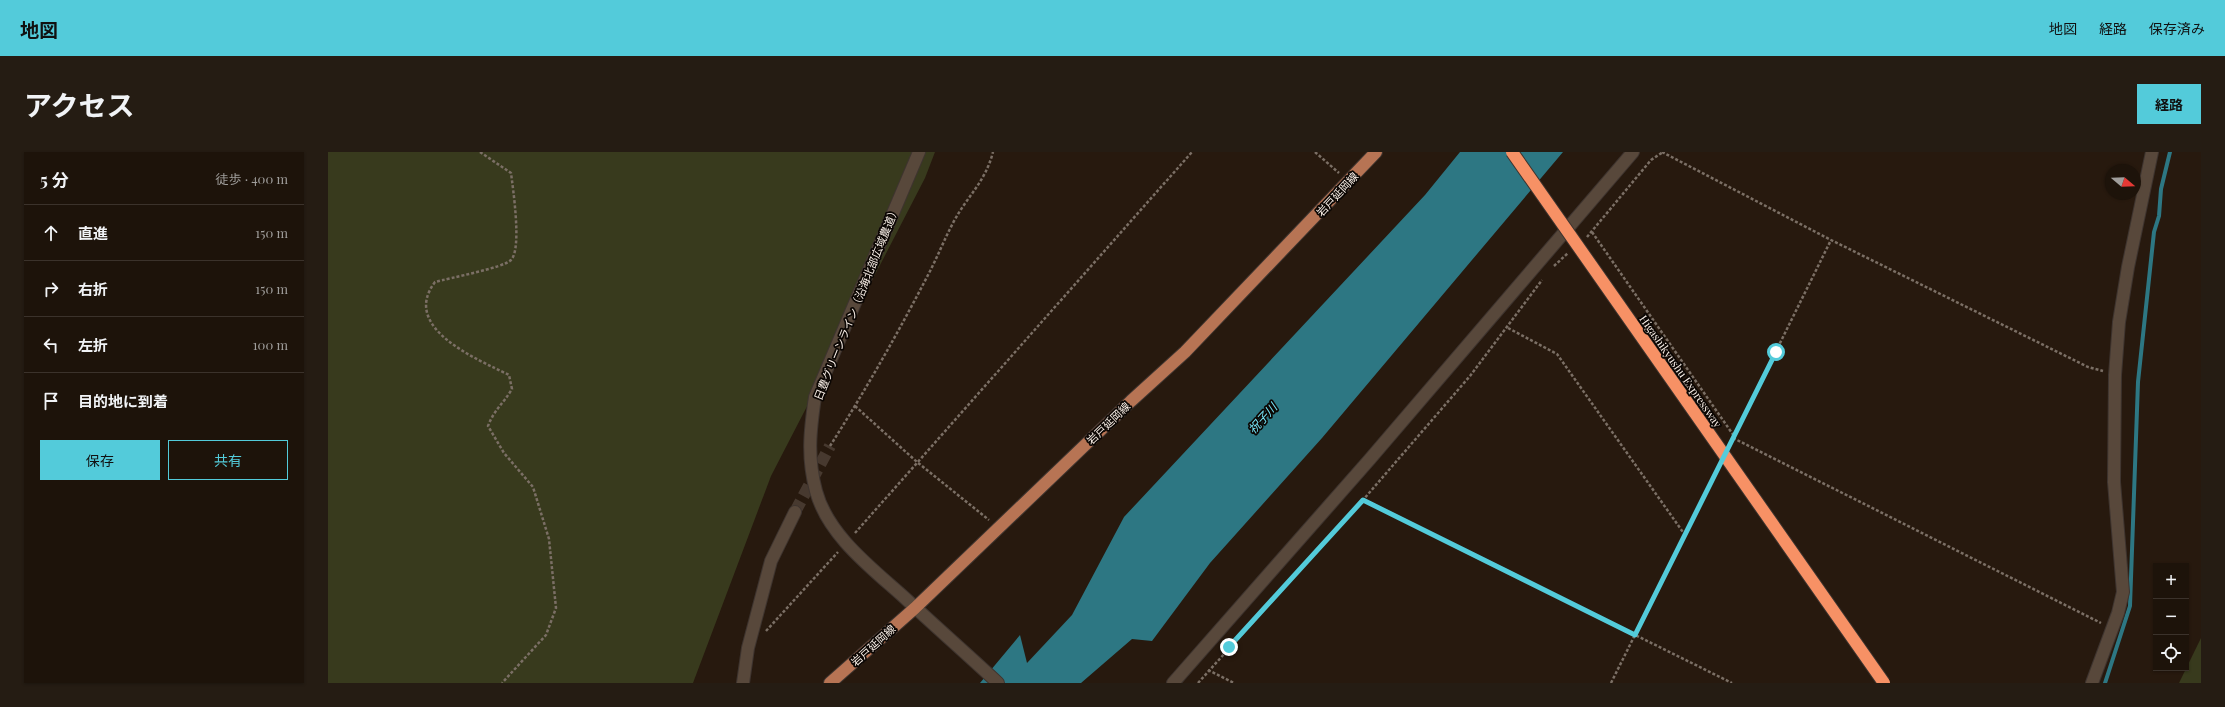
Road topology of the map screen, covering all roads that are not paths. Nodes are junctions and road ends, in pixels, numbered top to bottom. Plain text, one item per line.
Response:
1 (919, 152) edge
2 (1376, 152) edge
3 (1512, 152) edge
4 (1633, 152) edge
5 (2152, 152) edge
6 (795, 512) tunnel mouth
7 (915, 608) junction
8 (743, 683) edge
9 (830, 683) edge
10 (998, 683) edge
11 (1173, 683) edge
12 (1884, 683) edge
13 (2092, 683) edge

1 - 7 street, 日豊グリーンライン（沿海北部広域農道）
2 - 7 main road, 岩戸延岡線
3 - 12 highway, Higashikyushu Expressway, bridge
4 - 11 street
5 - 13 street
6 - 8 street
7 - 9 main road, 岩戸延岡線
7 - 10 street, 日豊グリーンライン（沿海北部広域農道）

